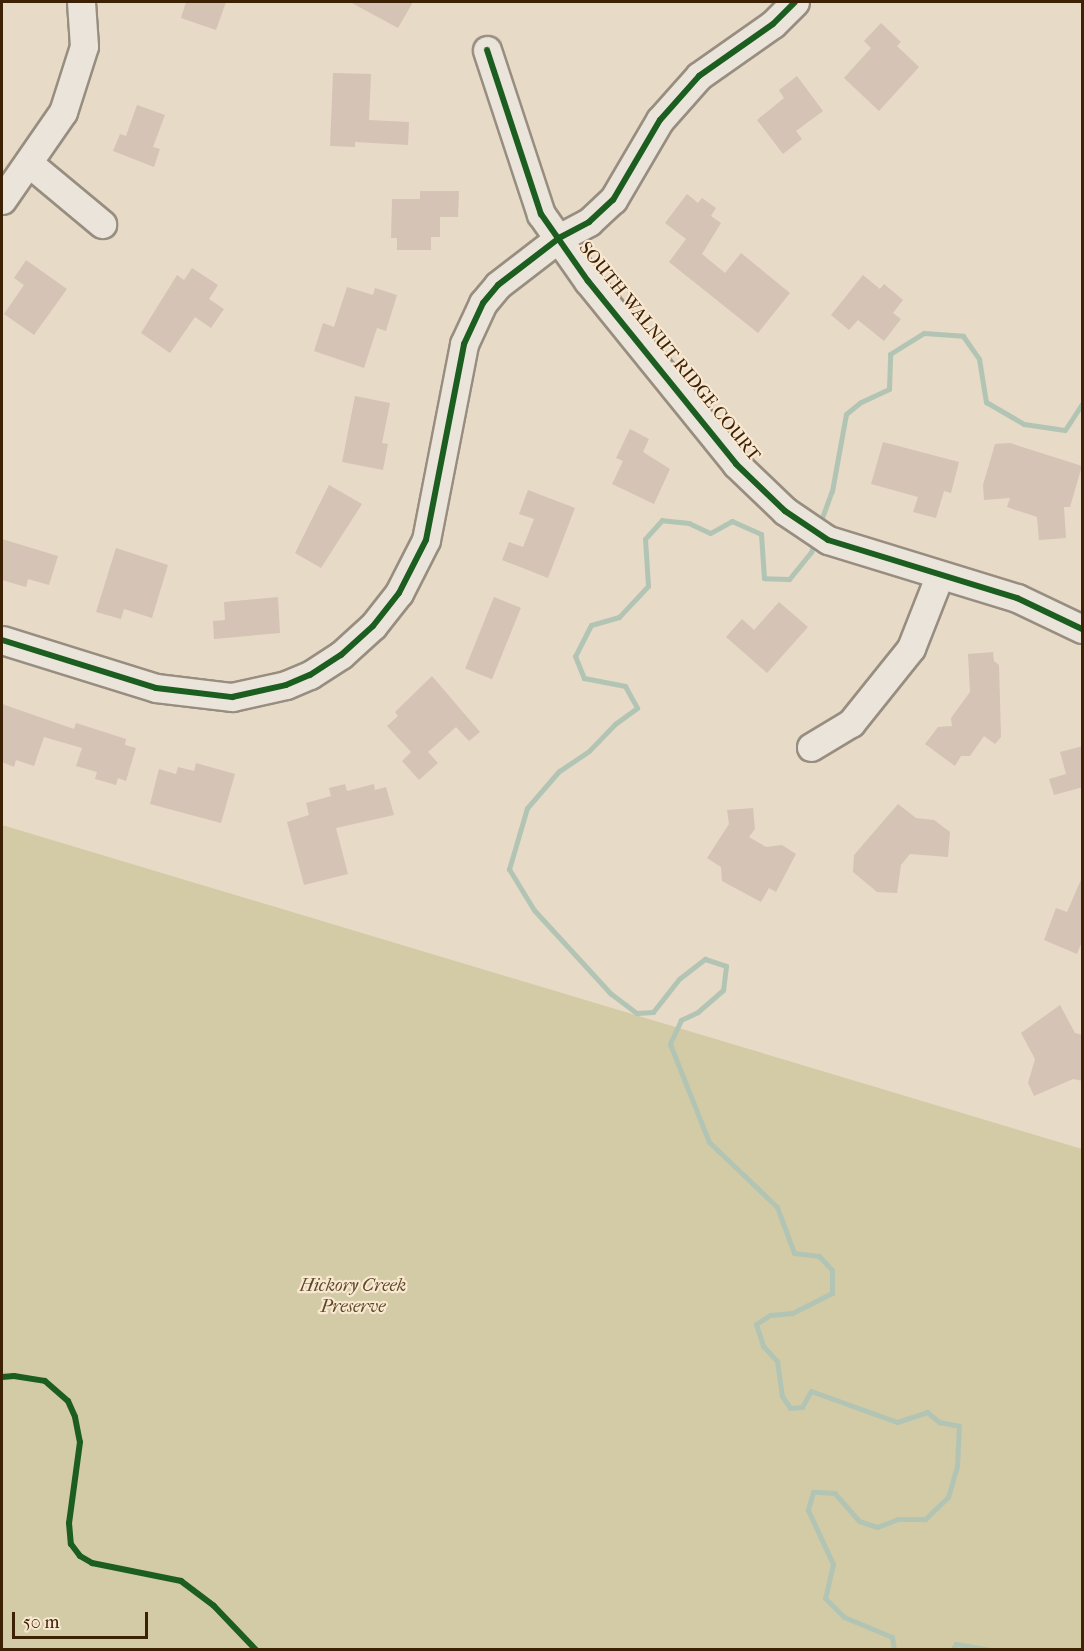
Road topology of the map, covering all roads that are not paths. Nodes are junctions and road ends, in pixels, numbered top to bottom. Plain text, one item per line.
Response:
1 (81, 2) edge
2 (795, 2) edge
3 (487, 50) dead end
4 (30, 164) junction
5 (2, 200) edge
6 (102, 224) dead end
7 (559, 238) junction
8 (939, 577) junction
9 (1083, 629) edge
10 (2, 640) edge
11 (811, 747) dead end

1 - 4 street
2 - 7 street
3 - 7 street, SOUTH WALNUT RIDGE COURT
4 - 5 street
4 - 6 street
7 - 8 street, SOUTH WALNUT RIDGE COURT
7 - 10 street
8 - 9 street, SOUTH WALNUT RIDGE COURT
8 - 11 street

